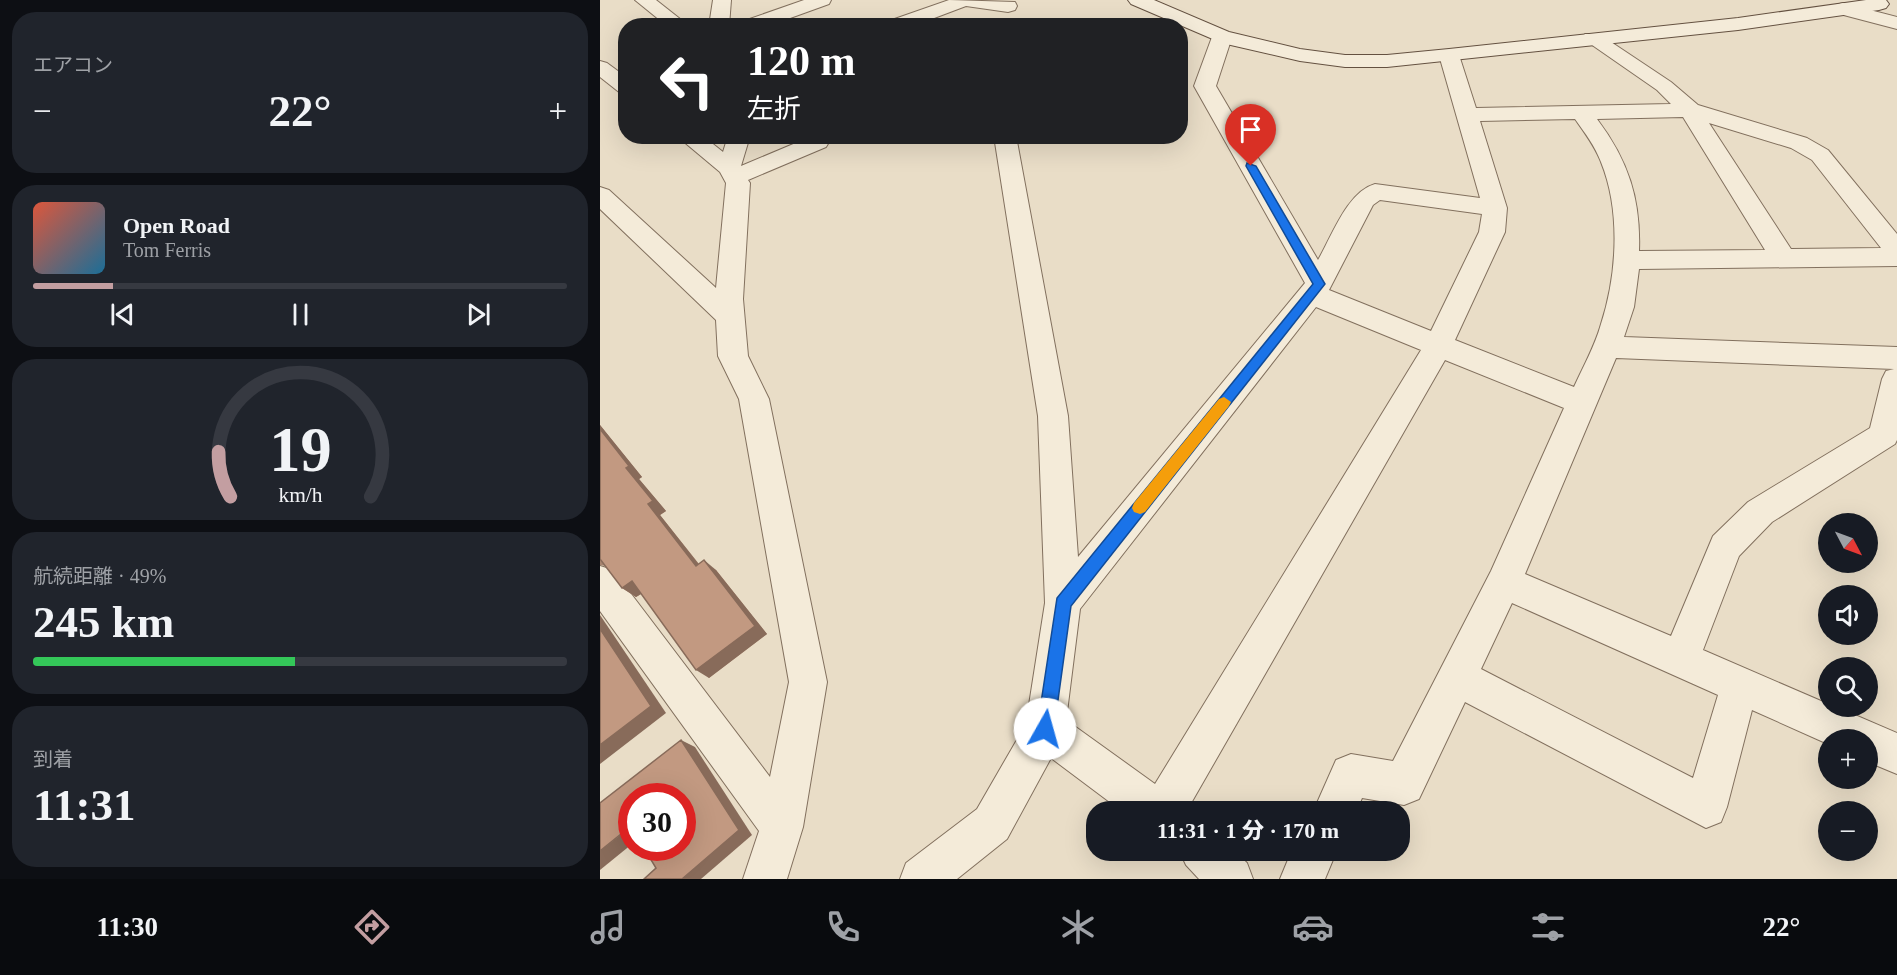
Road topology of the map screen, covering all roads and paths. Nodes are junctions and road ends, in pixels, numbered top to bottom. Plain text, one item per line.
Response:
1 (644, 0) edge
2 (722, 0) edge
3 (822, 0) edge
4 (1138, 0) edge
5 (960, 1) edge
6 (1883, 2) edge
7 (1016, 3) edge
8 (1843, 9) junction
9 (669, 18) edge
10 (720, 18) edge
11 (773, 18) edge
12 (914, 18) edge
13 (998, 18) edge
14 (1179, 18) edge
15 (1188, 22) edge
16 (1897, 23) edge
17 (1222, 37) junction
18 (1592, 38) junction
19 (1449, 55) junction
20 (1690, 110) junction
21 (1581, 112) junction
22 (1468, 115) junction
23 (698, 144) edge
24 (737, 144) edge
25 (812, 144) edge
26 (1006, 144) edge
27 (732, 172) junction
28 (600, 195) edge
29 (1495, 208) junction
30 (1897, 251) edge
31 (1897, 257) edge
32 (1783, 258) junction
33 (1626, 260) junction
34 (1315, 289) junction
35 (730, 316) junction
36 (1438, 345) junction
37 (1606, 347) junction
38 (1897, 378) edge
39 (1582, 403) junction
40 (600, 582) edge
41 (1504, 582) junction
42 (1063, 603) junction
43 (1680, 658) junction
44 (1457, 677) junction
45 (1740, 684) junction
46 (1045, 729) junction
47 (1841, 729) edge
48 (1878, 745) edge
49 (1897, 754) edge
50 (1145, 801) edge
51 (1167, 801) edge
52 (1339, 801) edge
53 (782, 827) junction
54 (1212, 861) edge
55 (1311, 861) edge
56 (765, 879) edge
57 (922, 879) edge
58 (1231, 879) edge
59 (1302, 879) edge

1 - 9 street
2 - 10 street
3 - 11 street
4 - 14 street
5 - 7 street
5 - 12 street
6 - 8 street
7 - 13 street
8 - 16 street
8 - 18 street
15 - 17 street
17 - 19 street
17 - 34 street
18 - 19 street
18 - 20 street
19 - 22 street
20 - 21 street
20 - 30 street
20 - 32 street
21 - 22 street
21 - 33 street
22 - 29 street
23 - 27 street
24 - 27 street
25 - 27 street
26 - 42 street
27 - 35 street
28 - 35 street
29 - 34 street
29 - 36 street
31 - 32 street
32 - 33 street
33 - 37 street
34 - 36 street
34 - 42 street
35 - 53 street
36 - 39 street
36 - 51 street
37 - 38 street
37 - 39 street
38 - 43 street
39 - 41 street
40 - 53 street
41 - 43 street
41 - 44 street
42 - 46 street
43 - 45 street
44 - 45 street
44 - 52 street
45 - 47 street
46 - 50 street
46 - 57 street
48 - 49 street
53 - 56 street
54 - 58 street
55 - 59 street

